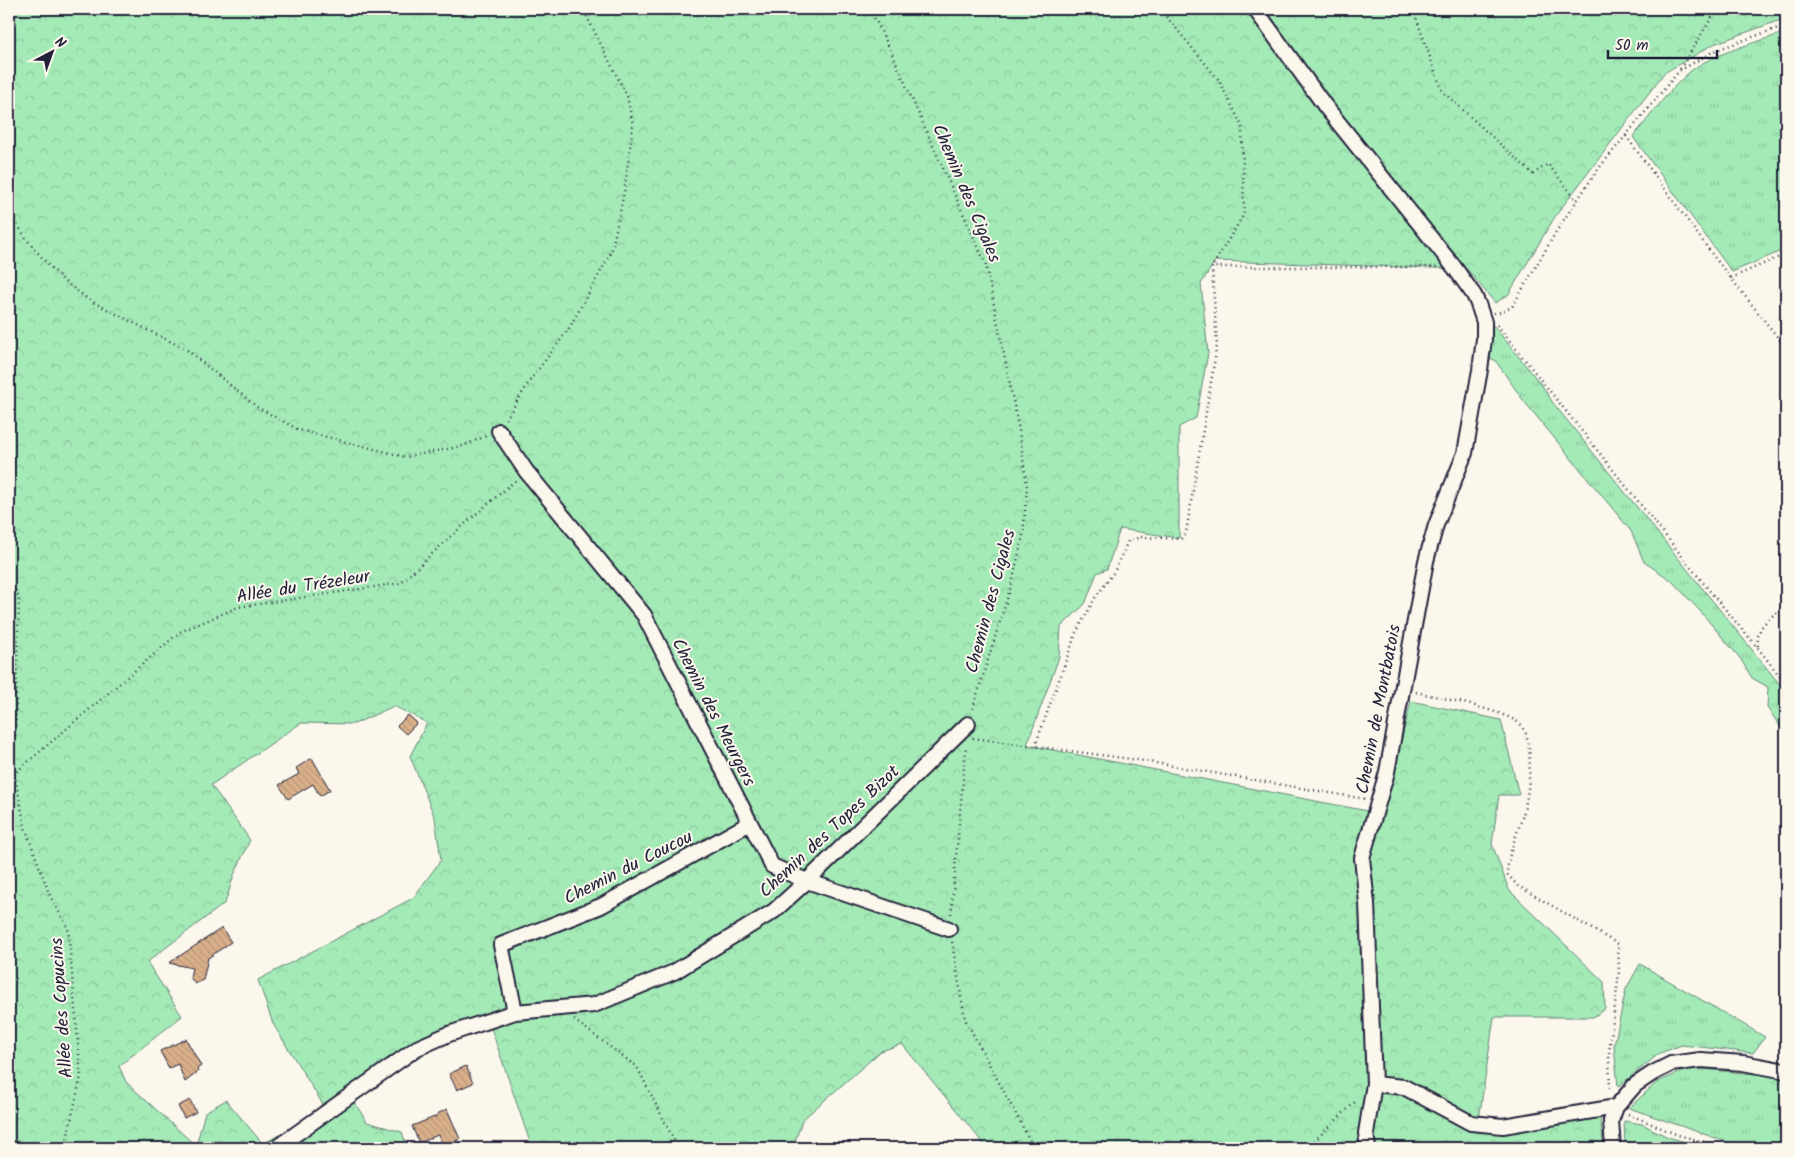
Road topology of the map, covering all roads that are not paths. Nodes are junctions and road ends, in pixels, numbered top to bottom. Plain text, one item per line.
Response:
1 (1255, 9) edge
2 (499, 431) road end
3 (968, 731) road end
4 (750, 823) junction
5 (807, 881) junction
6 (949, 930) road end
7 (515, 1012) junction
8 (1786, 1071) edge
9 (1374, 1084) junction
10 (1614, 1108) junction
11 (276, 1148) edge
12 (1368, 1148) edge
13 (1613, 1148) edge

1 - 9 street, Chemin de Montbatois
2 - 4 street, Chemin des Meurgers
3 - 5 street, Chemin des Topes Bizot
4 - 5 street, Chemin des Meurgers
4 - 7 street, Chemin du Coucou
5 - 6 street, Chemin des Meurgers
5 - 7 street, Chemin des Topes Bizot
7 - 11 street, Chemin des Topes Bizot
8 - 10 street
9 - 10 street
9 - 12 street, Chemin de Montbatois
10 - 13 street

